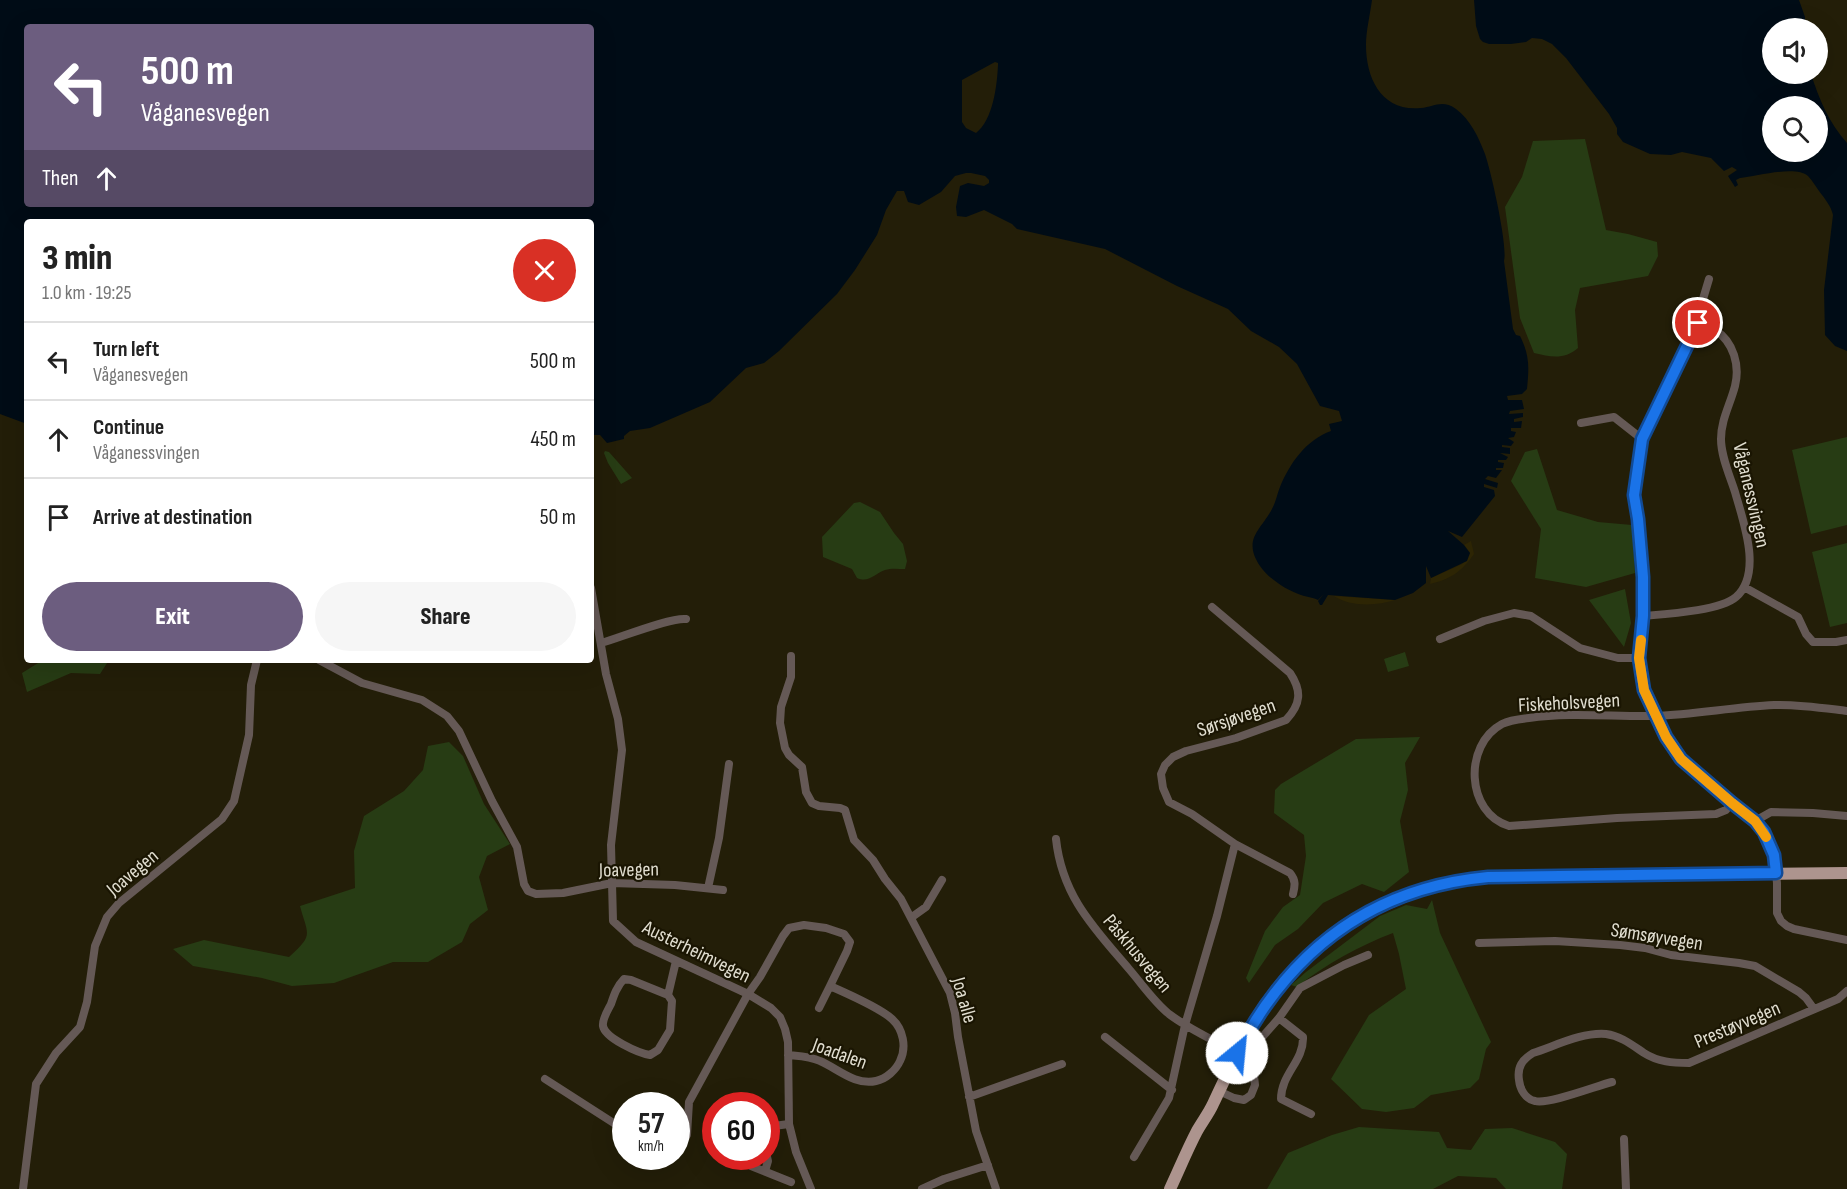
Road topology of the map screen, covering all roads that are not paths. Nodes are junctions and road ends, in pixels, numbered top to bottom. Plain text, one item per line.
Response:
1 (1709, 279) dead end
2 (1698, 323) junction
3 (1581, 423) dead end
4 (1642, 439) junction
5 (1744, 587) junction
6 (594, 604) edge
7 (1212, 607) dead end
8 (1643, 616) junction
9 (686, 619) dead end
10 (1440, 639) dead end
11 (1847, 640) edge
12 (601, 643) junction
13 (791, 656) dead end
14 (1639, 658) junction
15 (256, 663) edge
16 (324, 663) edge
17 (1847, 711) edge
18 (1655, 716) junction
19 (729, 764) dead end
20 (1732, 803) junction
21 (1847, 816) edge
22 (1755, 821) junction
23 (1056, 839) dead end
24 (1235, 844) junction
25 (1776, 873) junction
26 (1847, 873) edge
27 (942, 880) dead end
28 (612, 883) junction
29 (708, 888) junction
30 (723, 890) dead end
31 (1293, 894) dead end
32 (912, 917) junction
33 (1847, 940) edge
34 (1479, 942) dead end
35 (1368, 955) dead end
36 (676, 961) junction
37 (830, 986) junction
38 (1847, 991) edge
39 (747, 994) junction
40 (668, 995) junction
41 (819, 1008) dead end
42 (1814, 1009) junction
43 (1279, 1018) junction
44 (1185, 1025) junction
45 (1106, 1037) dead end
46 (1234, 1051) junction
47 (788, 1055) junction
48 (1062, 1064) dead end
49 (545, 1078) dead end
50 (1612, 1082) dead end
51 (1172, 1090) junction
52 (1219, 1092) junction
53 (969, 1097) junction
54 (690, 1100) edge
55 (1311, 1114) dead end
56 (612, 1122) edge
57 (789, 1124) junction
58 (780, 1125) edge
59 (1198, 1131) junction
60 (1624, 1139) dead end
61 (1134, 1157) dead end
62 (988, 1165) junction
63 (765, 1171) edge
64 (791, 1182) dead end
65 (23, 1189) edge
66 (811, 1189) edge
67 (922, 1189) edge
68 (996, 1189) edge
69 (1170, 1189) edge
70 (1626, 1189) edge

1 - 2 street
2 - 4 street
2 - 5 street, Våganessvingen
3 - 4 street
4 - 8 street
5 - 8 street
5 - 11 street
6 - 12 street, Austerheimvegen
7 - 24 street, Sørsjøvegen
8 - 14 street
9 - 12 street
10 - 14 street
12 - 28 street, Austerheimvegen
13 - 32 street, Joa alle
14 - 18 street
15 - 65 street, Joavegen
16 - 28 street, Joavegen
17 - 18 street, Fiskeholsvegen
18 - 20 street
18 - 20 street, Fiskeholsvegen
19 - 29 street
20 - 22 street
21 - 22 street
22 - 25 street
23 - 44 street, Påskhusvegen
24 - 31 street, Sørsjøvegen
24 - 44 street
25 - 26 main road
25 - 33 street
25 - 46 main road
27 - 32 street
28 - 29 street, Joavegen
28 - 36 street, Austerheimvegen
29 - 30 street, Joavegen
32 - 53 street, Joa alle
34 - 42 street, Sømsøyvegen
35 - 43 street
36 - 39 street, Austerheimvegen
36 - 40 street
37 - 39 street, Joadalen
37 - 41 street, Joadalen
37 - 47 street, Joadalen
38 - 42 street, Prestøyvegen
39 - 47 street, Austerheimvegen
39 - 54 street
40 - 40 street
42 - 50 street, Prestøyvegen
43 - 52 street
43 - 55 street
44 - 46 street, Påskhusvegen
44 - 51 street
45 - 51 street
46 - 52 main road
46 - 59 main road
47 - 57 street, Austerheimvegen
48 - 53 street
49 - 56 street
51 - 61 street
52 - 59 main road
53 - 62 street, Joa alle
57 - 58 street
57 - 66 street, Austerheimvegen
59 - 69 main road
60 - 70 street
62 - 67 street
62 - 68 street, Joa alle
63 - 64 street

